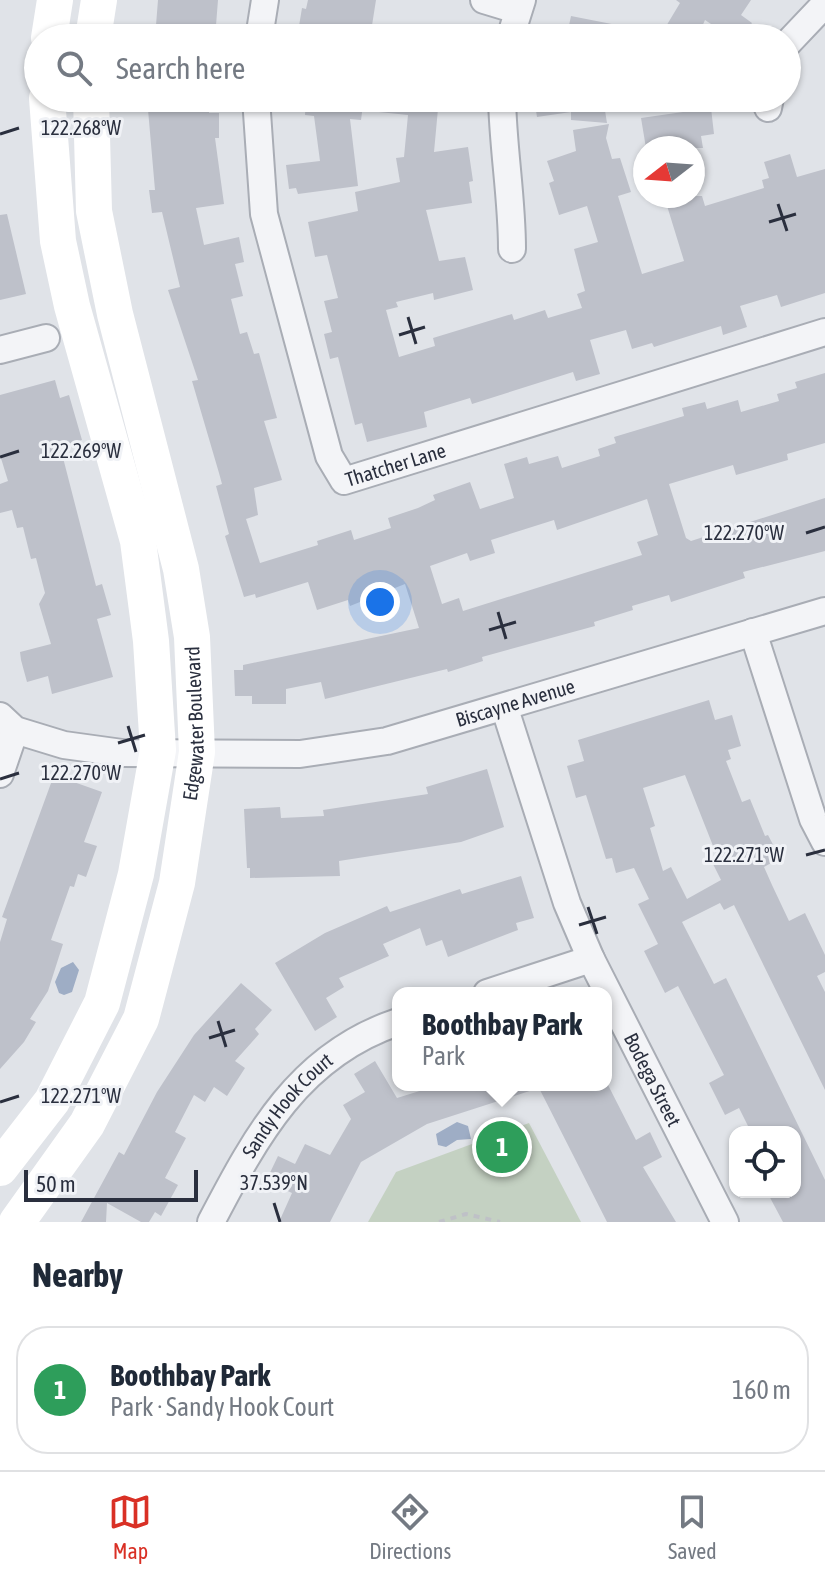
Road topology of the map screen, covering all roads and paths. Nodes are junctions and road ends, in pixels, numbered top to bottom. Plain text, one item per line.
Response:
1 (55, 0) edge
2 (99, 0) edge
3 (265, 0) edge
4 (484, 0) edge
5 (825, 4) edge
6 (520, 5) edge
7 (51, 24) edge
8 (95, 24) edge
9 (261, 24) edge
10 (801, 29) edge
11 (48, 112) edge
12 (91, 112) edge
13 (257, 112) edge
14 (502, 112) edge
15 (512, 249) dead end
16 (825, 332) edge
17 (46, 338) dead end
18 (0, 350) edge
19 (825, 611) edge
20 (753, 632) junction
21 (505, 709) junction
22 (7, 723) edge
23 (158, 750) junction
24 (197, 752) junction
25 (0, 774) edge
26 (825, 842) edge
27 (591, 959) junction
28 (505, 987) edge
29 (605, 987) edge
30 (612, 1000) edge
31 (392, 1025) edge
32 (0, 1168) edge
33 (17, 1222) edge
34 (211, 1222) edge
35 (439, 1222) edge
36 (500, 1222) edge
37 (725, 1222) edge

1 - 7 street
2 - 8 street
3 - 9 street
4 - 6 street
5 - 10 street
11 - 23 street, Edgewater Boulevard
12 - 24 street, Edgewater Boulevard
13 - 16 street, Thatcher Lane
14 - 15 street
17 - 18 street
19 - 20 street, Biscayne Avenue
20 - 21 street, Biscayne Avenue
20 - 26 street
21 - 24 street, Biscayne Avenue
21 - 27 street, Bodega Street
22 - 23 street, Biscayne Avenue
22 - 25 street
23 - 24 street, Biscayne Avenue
23 - 32 street, Edgewater Boulevard
24 - 33 street, Edgewater Boulevard
27 - 28 street
27 - 29 street, Bodega Street
30 - 37 street, Bodega Street
31 - 34 street, Sandy Hook Court
35 - 36 path

